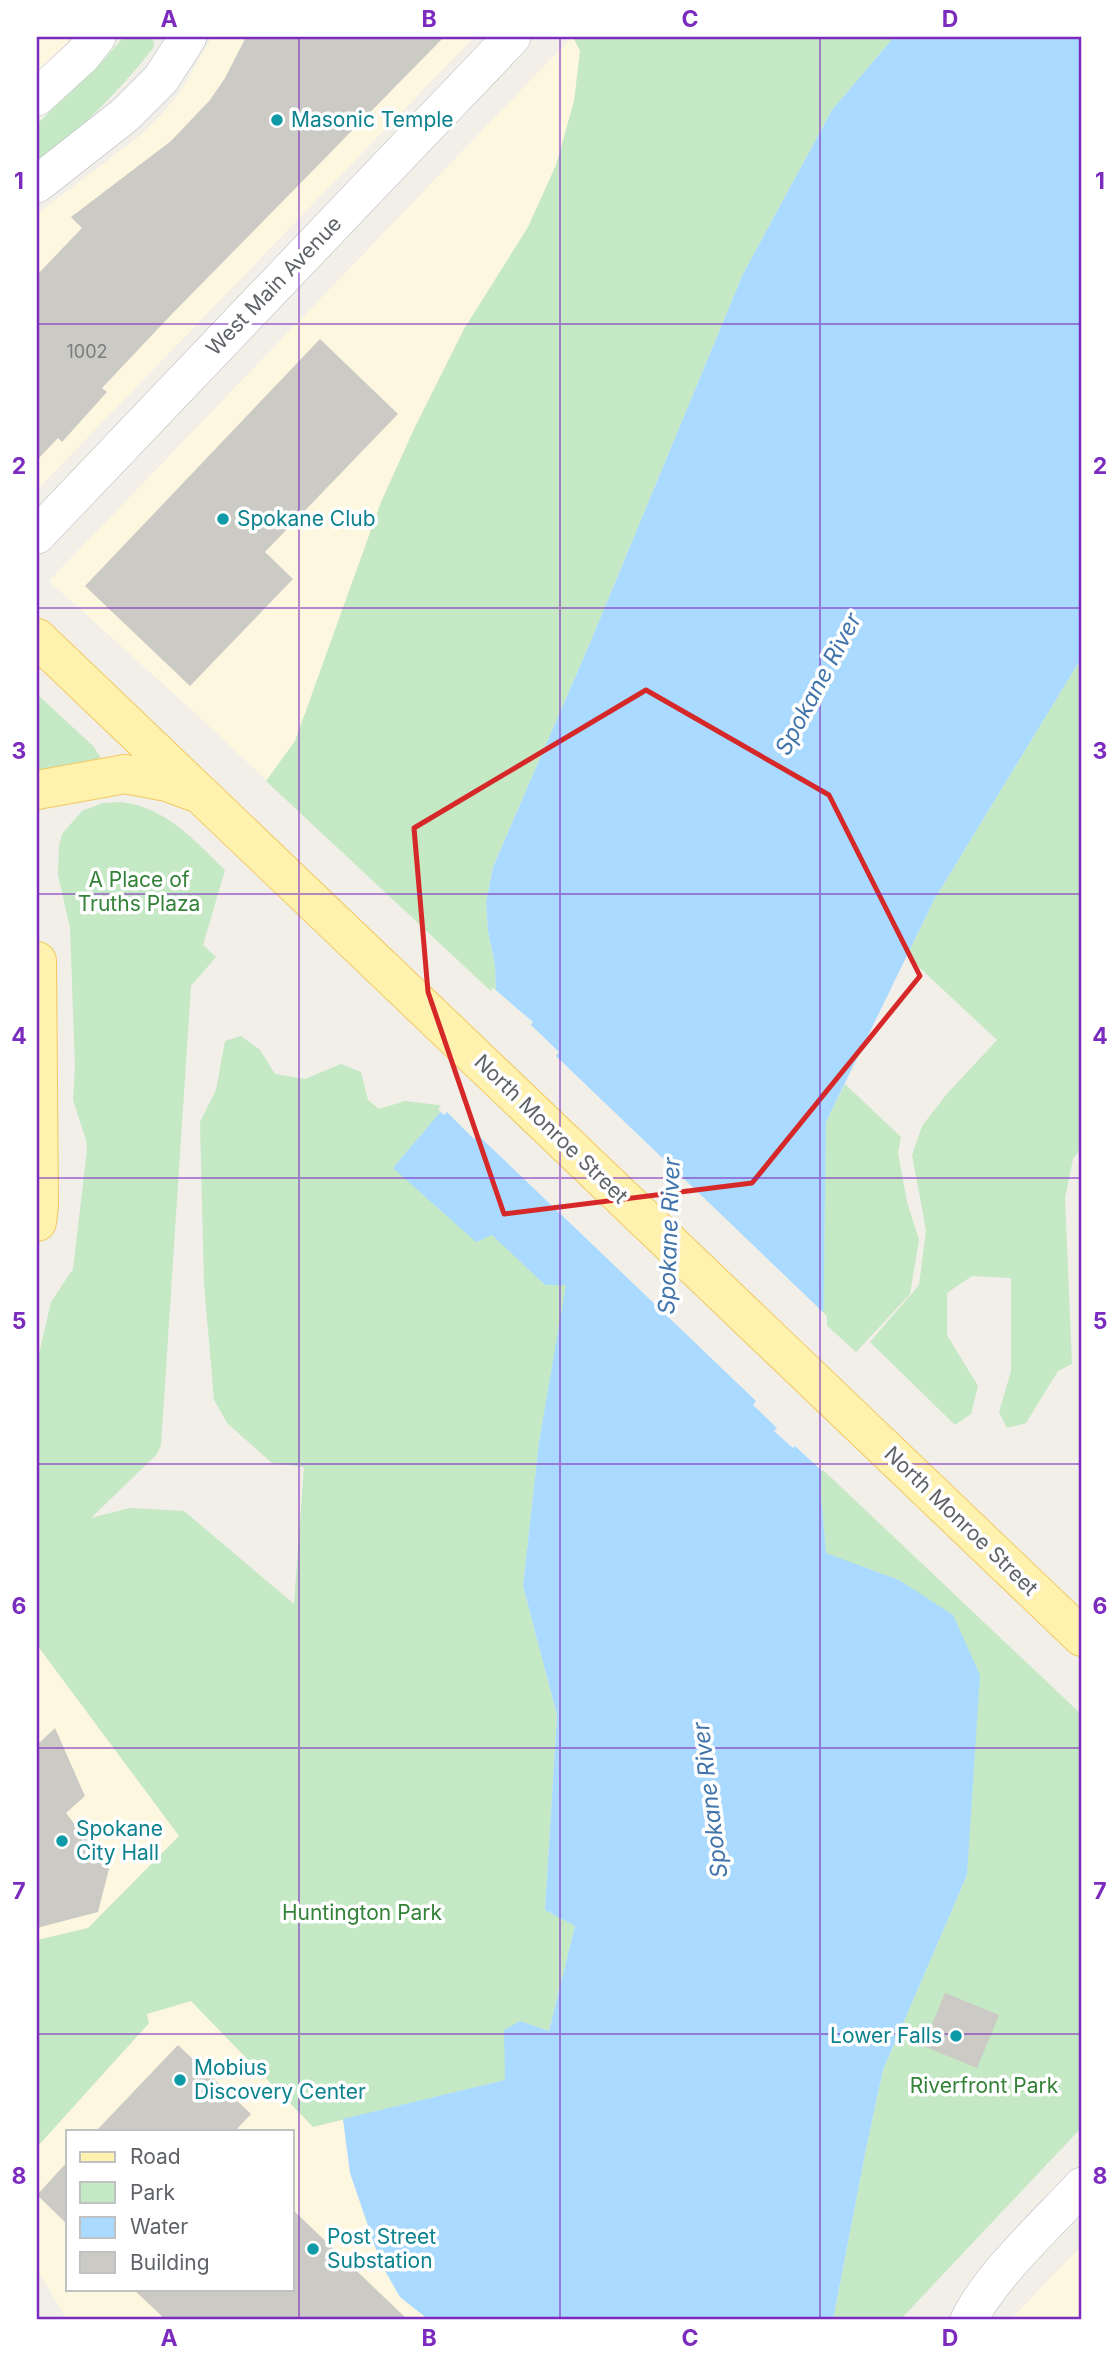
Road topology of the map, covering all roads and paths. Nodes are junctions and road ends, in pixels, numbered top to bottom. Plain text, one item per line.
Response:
1 (97, 37) edge
2 (188, 37) edge
3 (512, 37) edge
4 (37, 97) edge
5 (37, 184) edge
6 (37, 535) edge
7 (37, 638) edge
8 (37, 790) edge
9 (203, 795) junction
10 (37, 961) edge
11 (37, 1222) edge
12 (1082, 1637) edge
13 (1082, 2186) edge
14 (970, 2320) edge

1 - 4 street
2 - 5 street
3 - 6 street, West Main Avenue
7 - 9 main road, North Monroe Street
8 - 9 main road, North Monroe Street
9 - 12 main road, North Monroe Street
10 - 11 main road
13 - 14 street

